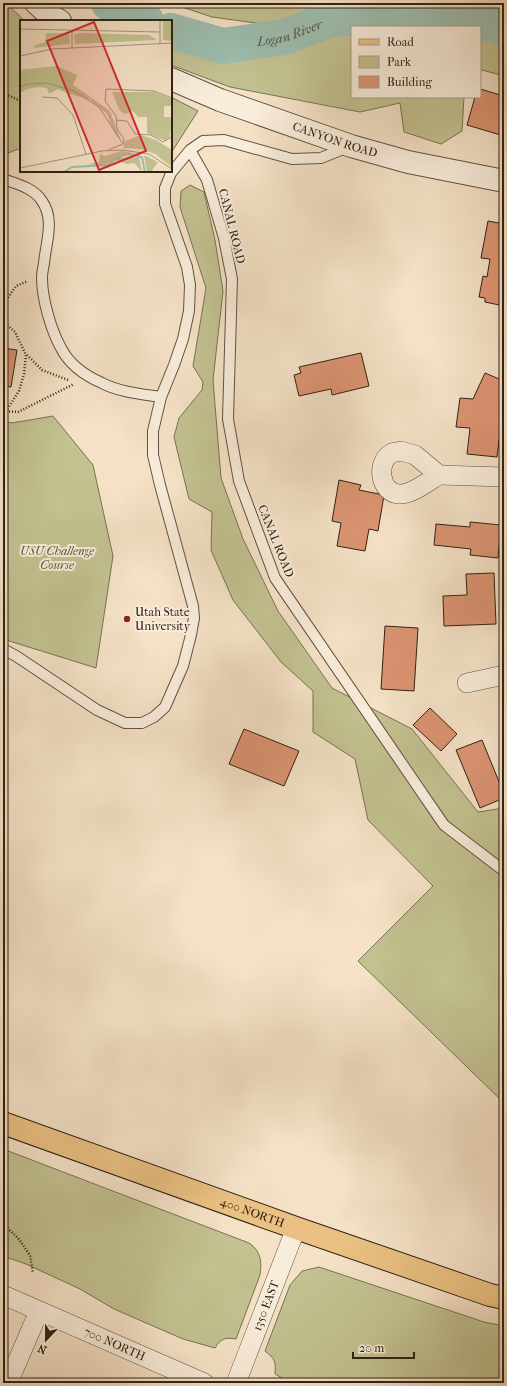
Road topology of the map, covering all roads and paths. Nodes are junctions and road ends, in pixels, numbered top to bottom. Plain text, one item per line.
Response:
1 (36, 3) edge
2 (58, 20) edge
3 (172, 79) edge
4 (3, 93) edge
5 (20, 101) edge
6 (351, 146) junction
7 (190, 150) junction
8 (172, 172) edge
9 (172, 172) edge
10 (3, 180) edge
11 (504, 180) edge
12 (42, 278) junction
13 (3, 305) edge
14 (3, 321) edge
15 (26, 355) junction
16 (161, 397) junction
17 (4, 411) edge
18 (439, 475) dead end
19 (504, 477) edge
20 (3, 649) edge
21 (504, 675) edge
22 (467, 683) dead end
23 (504, 871) edge
24 (3, 1123) edge
25 (3, 1224) edge
26 (296, 1228) junction
27 (33, 1274) dead end
28 (3, 1295) edge
29 (504, 1298) edge
30 (39, 1310) junction
31 (8, 1383) edge
32 (204, 1383) edge
33 (236, 1383) edge

1 - 2 street
3 - 6 street, CANYON ROAD
4 - 5 path
6 - 7 lane
6 - 11 street, CANYON ROAD
7 - 8 lane
7 - 23 lane, CANAL ROAD
9 - 16 lane
10 - 12 lane
12 - 13 path
12 - 16 lane
14 - 15 path
15 - 17 path
15 - 17 path
16 - 20 lane
18 - 19 street
21 - 22 street
24 - 26 main road, 400 NORTH
25 - 27 path
26 - 29 main road, 400 NORTH
26 - 33 street, 1350 EAST
28 - 30 street, 700 NORTH
30 - 31 street
30 - 32 street, 700 NORTH

